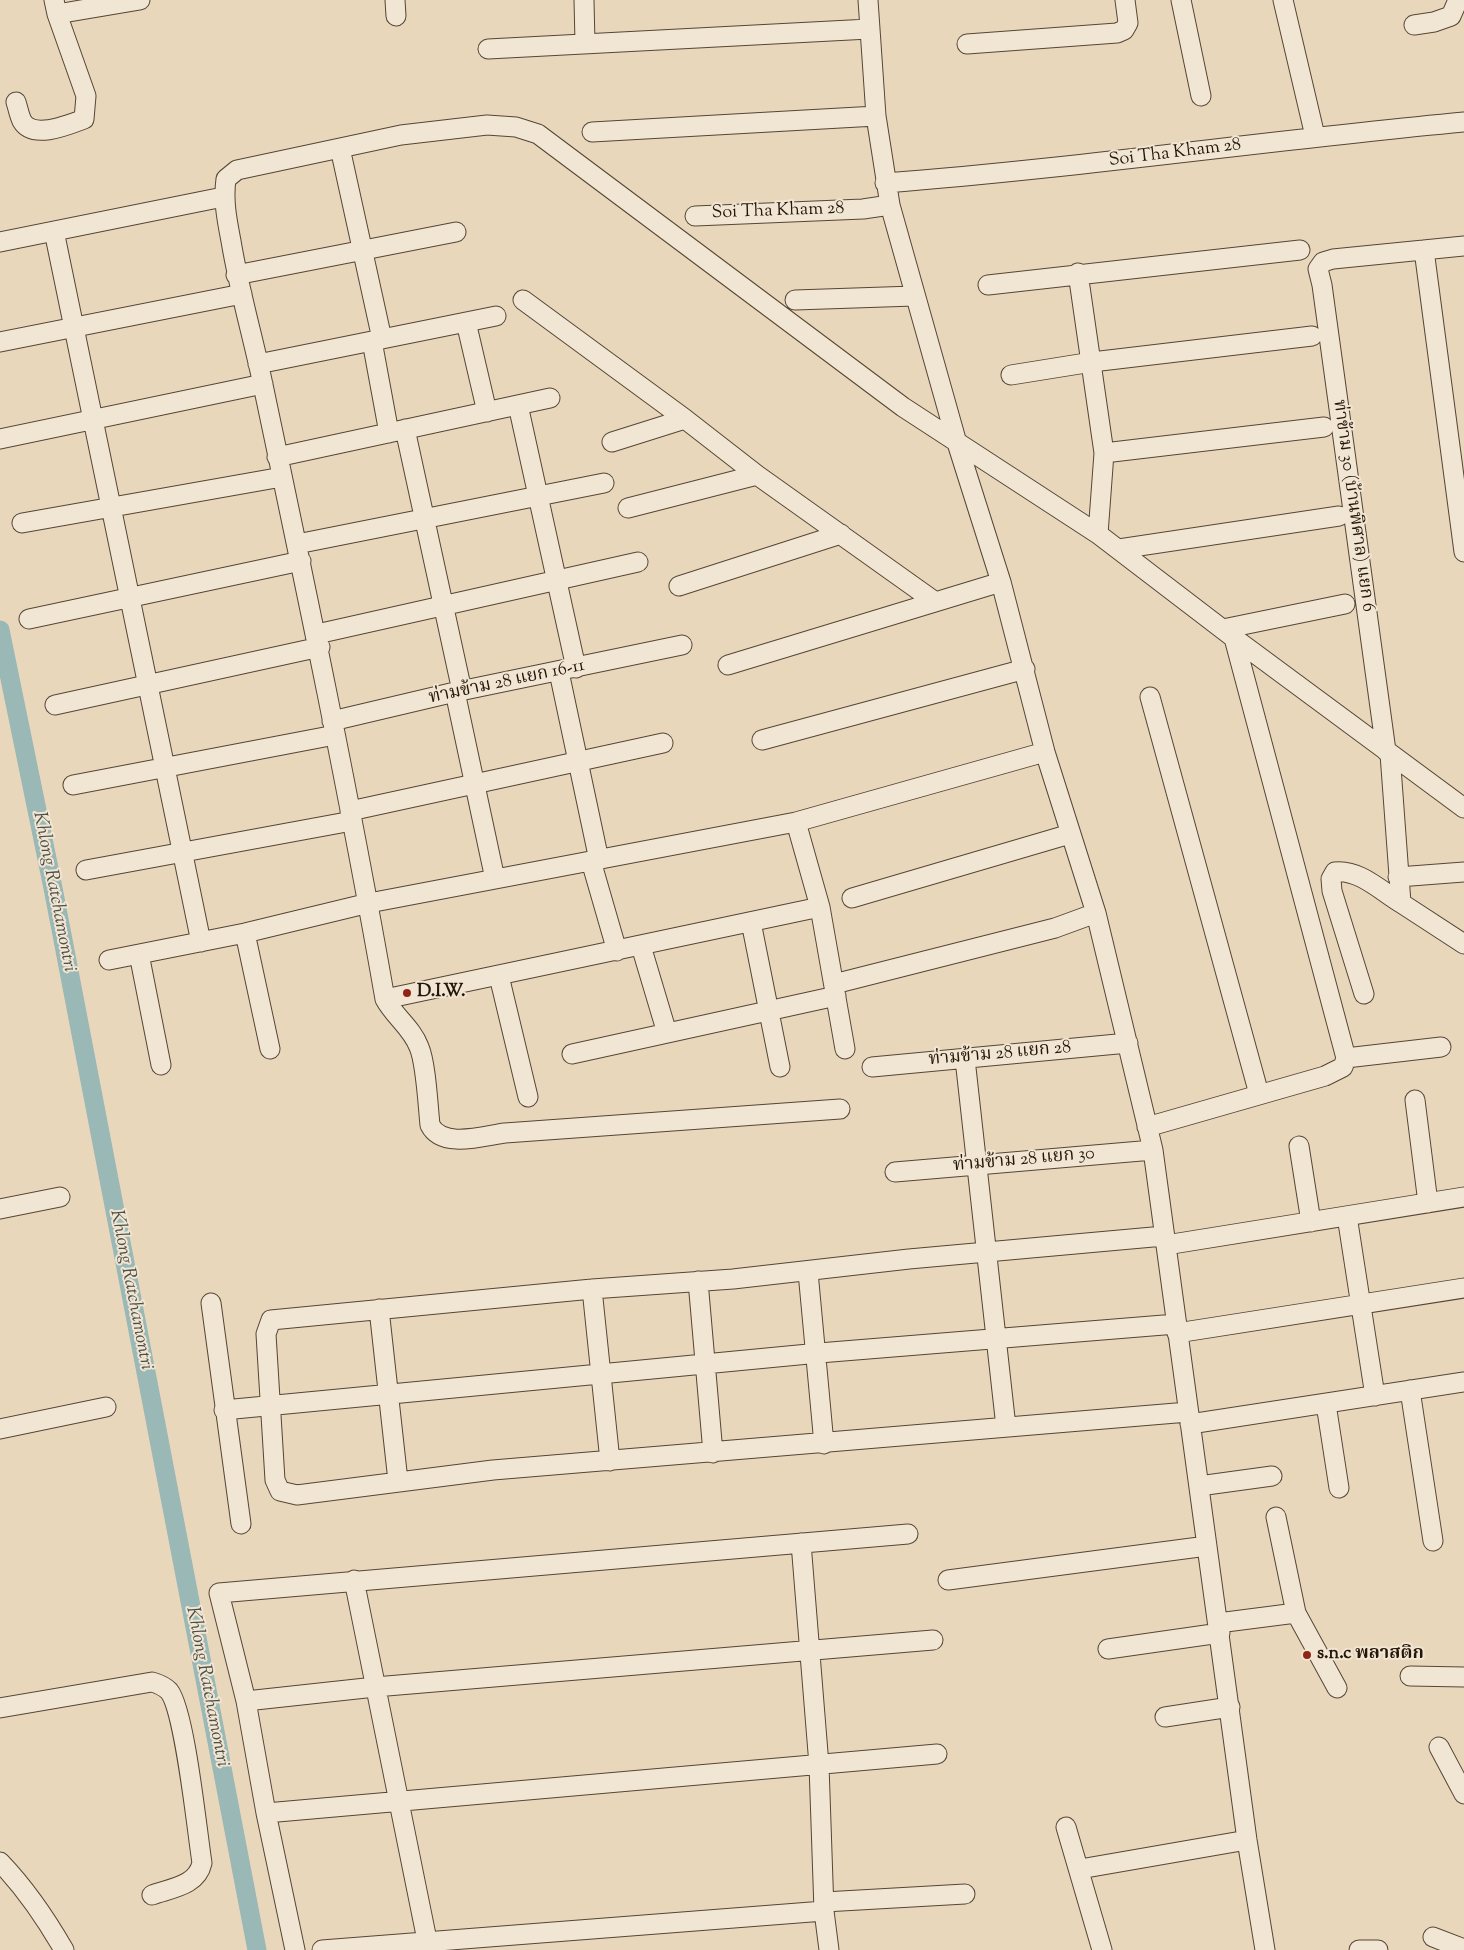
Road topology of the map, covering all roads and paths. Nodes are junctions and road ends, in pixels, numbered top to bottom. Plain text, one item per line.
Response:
1 (140, 0) edge
2 (584, 0) edge
3 (868, 0) edge
4 (1126, 0) edge
5 (1181, 0) edge
6 (1283, 0) edge
7 (1458, 0) edge
8 (55, 7) edge
9 (1414, 25) dead end
10 (869, 29) junction
11 (585, 44) junction
12 (967, 44) dead end
13 (488, 49) dead end
14 (1202, 96) dead end
15 (16, 102) dead end
16 (876, 116) junction
17 (1464, 122) edge
18 (592, 132) dead end
19 (1315, 136) junction
20 (340, 148) junction
21 (885, 183) junction
22 (223, 197) junction
23 (890, 205) junction
24 (695, 216) dead end
25 (54, 231) junction
26 (456, 232) dead end
27 (0, 242) edge
28 (1464, 246) edge
29 (362, 250) junction
30 (1300, 250) dead end
31 (1424, 250) junction
32 (1078, 273) junction
33 (236, 275) junction
34 (988, 285) dead end
35 (242, 294) junction
36 (914, 296) junction
37 (522, 300) dead end
38 (796, 300) dead end
39 (496, 316) dead end
40 (466, 322) junction
41 (74, 327) junction
42 (1312, 336) dead end
43 (377, 340) junction
44 (0, 342) edge
45 (1092, 362) junction
46 (258, 364) junction
47 (1011, 375) dead end
48 (263, 384) junction
49 (550, 398) dead end
50 (518, 405) junction
51 (487, 412) junction
52 (686, 419) junction
53 (92, 420) junction
54 (1324, 427) dead end
55 (397, 431) junction
56 (0, 439) edge
57 (612, 442) dead end
58 (957, 443) junction
59 (1104, 453) junction
60 (277, 457) junction
61 (757, 475) junction
62 (282, 477) junction
63 (604, 483) dead end
64 (537, 496) junction
65 (110, 508) junction
66 (628, 508) dead end
67 (1339, 516) dead end
68 (424, 518) junction
69 (22, 523) dead end
70 (841, 534) junction
71 (1098, 534) junction
72 (1119, 549) junction
73 (299, 552) junction
74 (1464, 552) edge
75 (638, 562) dead end
76 (556, 581) junction
77 (1001, 582) junction
78 (679, 586) dead end
79 (131, 598) junction
80 (934, 601) junction
81 (1345, 604) dead end
82 (445, 606) junction
83 (29, 619) dead end
84 (1228, 633) junction
85 (318, 641) junction
86 (682, 645) dead end
87 (728, 665) dead end
88 (1025, 669) junction
89 (567, 670) junction
90 (146, 685) junction
91 (458, 692) junction
92 (1150, 697) dead end
93 (56, 705) dead end
94 (333, 728) junction
95 (762, 740) dead end
96 (664, 743) dead end
97 (1046, 752) junction
98 (1388, 752) junction
99 (577, 761) junction
100 (165, 768) junction
101 (473, 784) junction
102 (73, 785) dead end
103 (1464, 808) edge
104 (351, 816) junction
105 (796, 822) junction
106 (1070, 834) junction
107 (181, 852) junction
108 (595, 860) junction
109 (86, 870) dead end
110 (1464, 872) edge
111 (1398, 877) junction
112 (495, 879) junction
113 (852, 898) dead end
114 (369, 904) junction
115 (1401, 904) junction
116 (820, 907) junction
117 (1096, 913) junction
118 (751, 922) junction
119 (245, 933) junction
120 (201, 942) junction
121 (1464, 944) edge
122 (641, 946) junction
123 (617, 951) junction
124 (138, 954) junction
125 (109, 960) dead end
126 (499, 976) junction
127 (835, 990) junction
128 (1364, 994) dead end
129 (385, 999) junction
130 (768, 1011) junction
131 (667, 1033) junction
132 (1128, 1043) junction
133 (1441, 1047) dead end
134 (270, 1049) dead end
135 (845, 1049) dead end
136 (572, 1054) dead end
137 (1346, 1058) junction
138 (965, 1059) junction
139 (161, 1065) dead end
140 (872, 1066) dead end
141 (780, 1067) dead end
142 (1259, 1094) junction
143 (528, 1097) dead end
144 (1415, 1100) dead end
145 (840, 1108) dead end
146 (1147, 1127) junction
147 (1299, 1146) dead end
148 (1153, 1150) junction
149 (976, 1165) junction
150 (895, 1172) dead end
151 (60, 1197) dead end
152 (1464, 1197) edge
153 (1428, 1203) junction
154 (0, 1209) edge
155 (1347, 1216) junction
156 (1311, 1222) junction
157 (1165, 1240) junction
158 (987, 1252) junction
159 (808, 1272) junction
160 (698, 1281) junction
161 (1464, 1288) edge
162 (592, 1289) junction
163 (211, 1303) dead end
164 (1360, 1304) junction
165 (379, 1310) junction
166 (1177, 1328) junction
167 (998, 1339) junction
168 (816, 1353) junction
169 (707, 1364) junction
170 (601, 1375) junction
171 (1464, 1382) edge
172 (1410, 1390) junction
173 (389, 1395) junction
174 (1375, 1396) junction
175 (1326, 1404) junction
176 (271, 1405) junction
177 (106, 1407) dead end
178 (224, 1410) junction
179 (1189, 1418) junction
180 (1006, 1427) junction
181 (0, 1429) edge
182 (824, 1444) junction
183 (713, 1453) junction
184 (610, 1461) junction
185 (1272, 1476) dead end
186 (398, 1481) junction
187 (1199, 1486) junction
188 (1339, 1488) dead end
189 (1276, 1517) dead end
190 (241, 1524) dead end
191 (908, 1534) dead end
192 (1433, 1541) dead end
193 (801, 1543) junction
194 (1207, 1546) junction
195 (354, 1580) junction
196 (948, 1580) dead end
197 (1296, 1613) junction
198 (1219, 1628) junction
199 (933, 1640) dead end
200 (1108, 1649) dead end
201 (810, 1651) junction
202 (1410, 1676) dead end
203 (1464, 1677) edge
204 (375, 1687) junction
205 (1337, 1688) dead end
206 (246, 1701) junction
207 (1230, 1707) junction
208 (0, 1708) edge
209 (1165, 1717) dead end
210 (1439, 1747) dead end
211 (937, 1754) dead end
212 (820, 1765) junction
213 (1464, 1794) edge
214 (400, 1800) junction
215 (266, 1813) junction
216 (1066, 1827) dead end
217 (1247, 1840) junction
218 (0, 1862) edge
219 (1080, 1869) junction
220 (965, 1894) dead end
221 (152, 1895) dead end
222 (824, 1906) junction
223 (1433, 1936) dead end
224 (428, 1945) edge
225 (1464, 1949) edge
226 (64, 1950) edge
227 (295, 1950) edge
228 (322, 1950) edge
229 (829, 1950) edge
230 (1102, 1950) edge
231 (1265, 1950) edge
232 (1359, 1950) edge
233 (1378, 1950) edge

1 - 8 street
2 - 11 street
3 - 10 street
4 - 12 street
5 - 14 street
6 - 19 street
7 - 9 street
8 - 15 street
10 - 11 street
10 - 16 street
11 - 13 street
16 - 18 street
16 - 21 street
17 - 19 street, Soi Tha Kham 28
19 - 21 street, Soi Tha Kham 28
20 - 22 street
20 - 29 street
20 - 58 street
21 - 23 street
22 - 25 street
22 - 33 street
23 - 24 street, Soi Tha Kham 28
23 - 36 street
25 - 27 street
25 - 41 street
26 - 29 street
28 - 31 street
29 - 33 street
29 - 43 street
30 - 32 street
31 - 74 street
31 - 98 street, ท่าข้าม 30 (บ้านพิศาล) แยก 6
32 - 34 street
32 - 45 street
33 - 35 street
35 - 41 street
35 - 46 street
36 - 38 street
36 - 58 street
37 - 52 street
39 - 40 street
40 - 43 street
40 - 51 street
41 - 44 street
41 - 53 street
42 - 45 street
43 - 46 street
43 - 55 street
45 - 47 street
45 - 59 street
46 - 48 street
48 - 53 street
48 - 60 street
49 - 50 street
50 - 51 street
50 - 64 street
51 - 55 street
52 - 57 street
52 - 61 street
53 - 56 street
53 - 65 street
54 - 59 street
55 - 60 street
55 - 68 street
58 - 71 street
58 - 77 street
59 - 71 street
60 - 62 street
61 - 66 street
61 - 70 street
62 - 65 street
62 - 73 street
63 - 64 street
64 - 68 street
64 - 76 street
65 - 69 street
65 - 79 street
67 - 72 street
68 - 73 street
68 - 82 street
70 - 78 street
70 - 80 street
71 - 72 street
72 - 84 street
73 - 79 street
73 - 85 street
75 - 76 street
76 - 82 street
76 - 89 street
77 - 80 street
77 - 88 street
79 - 83 street
79 - 90 street
80 - 87 street
81 - 84 street
82 - 85 street
82 - 91 street
84 - 98 street
84 - 137 street
85 - 90 street
85 - 94 street
86 - 89 street, ท่ามข้าม 28 แยก 16-11
88 - 95 street
88 - 97 street
89 - 91 street, ท่ามข้าม 28 แยก 16-11
89 - 99 street
90 - 93 street
90 - 100 street
91 - 94 street, ท่ามข้าม 28 แยก 16-11
91 - 101 street
92 - 142 street
94 - 100 street, ท่ามข้าม 28 แยก 16-11
94 - 104 street
96 - 99 street
97 - 105 street
97 - 106 street
98 - 103 street
98 - 111 street, ท่าข้าม 30 (บ้านพิศาล) แยก 6
99 - 101 street
99 - 108 street
100 - 102 street, ท่ามข้าม 28 แยก 16-11
100 - 107 street
101 - 104 street
101 - 112 street
104 - 107 street
104 - 114 street
105 - 108 street
105 - 116 street
106 - 113 street
106 - 117 street
107 - 109 street
107 - 120 street
108 - 112 street
108 - 123 street
110 - 111 street
111 - 115 street, ท่าข้าม 30 (บ้านพิศาล) แยก 6
112 - 114 street
114 - 119 street
114 - 129 street
115 - 121 street
115 - 128 street
116 - 118 street
116 - 127 street
117 - 127 street
117 - 132 street
118 - 122 street
118 - 130 street
119 - 120 street
119 - 134 street
120 - 124 street
122 - 123 street
122 - 131 street
123 - 126 street
124 - 125 street
124 - 139 street
126 - 129 street
126 - 143 street
127 - 130 street
127 - 135 street
129 - 145 street
130 - 131 street
130 - 141 street
131 - 136 street
132 - 138 street, ท่ามข้าม 28 แยก 28
132 - 146 street
133 - 137 street
137 - 142 street
138 - 140 street, ท่ามข้าม 28 แยก 28
138 - 149 street
142 - 146 street
144 - 153 street
146 - 148 street
147 - 156 street
148 - 149 street, ท่ามข้าม 28 แยก 30
148 - 157 street
149 - 150 street, ท่ามข้าม 28 แยก 30
149 - 158 street
151 - 154 street
152 - 153 street
153 - 155 street
155 - 156 street
155 - 164 street
156 - 157 street
157 - 158 street
157 - 166 street
158 - 159 street
158 - 167 street
159 - 160 street
159 - 168 street
160 - 162 street
160 - 169 street
161 - 164 street
162 - 165 street
162 - 170 street
163 - 178 street
164 - 166 street
164 - 174 street
165 - 173 street
165 - 176 street
166 - 167 street
166 - 179 street
167 - 168 street
167 - 180 street
168 - 169 street
168 - 182 street
169 - 170 street
169 - 183 street
170 - 173 street
170 - 184 street
171 - 172 street
172 - 174 street
172 - 192 street
173 - 176 street
173 - 186 street
174 - 175 street
175 - 179 street
175 - 188 street
176 - 178 street
176 - 186 street
177 - 181 street
178 - 190 street
179 - 180 street
179 - 187 street
180 - 182 street
182 - 183 street
183 - 184 street
184 - 186 street
185 - 187 street
187 - 194 street
189 - 197 street
191 - 193 street
193 - 195 street
193 - 201 street
194 - 196 street
194 - 198 street
195 - 204 street
195 - 206 street
197 - 198 street
197 - 205 street
198 - 200 street
198 - 207 street
199 - 201 street
201 - 204 street
201 - 212 street
202 - 203 street
204 - 206 street
204 - 214 street
206 - 215 street
207 - 209 street
207 - 217 street
208 - 221 street
210 - 213 street
211 - 212 street
212 - 214 street
212 - 222 street
214 - 215 street
214 - 224 street
215 - 227 street
216 - 219 street
217 - 219 street
217 - 231 street
218 - 226 street
219 - 230 street
220 - 222 street
222 - 224 street
222 - 229 street
223 - 225 street
224 - 228 street
232 - 233 street

